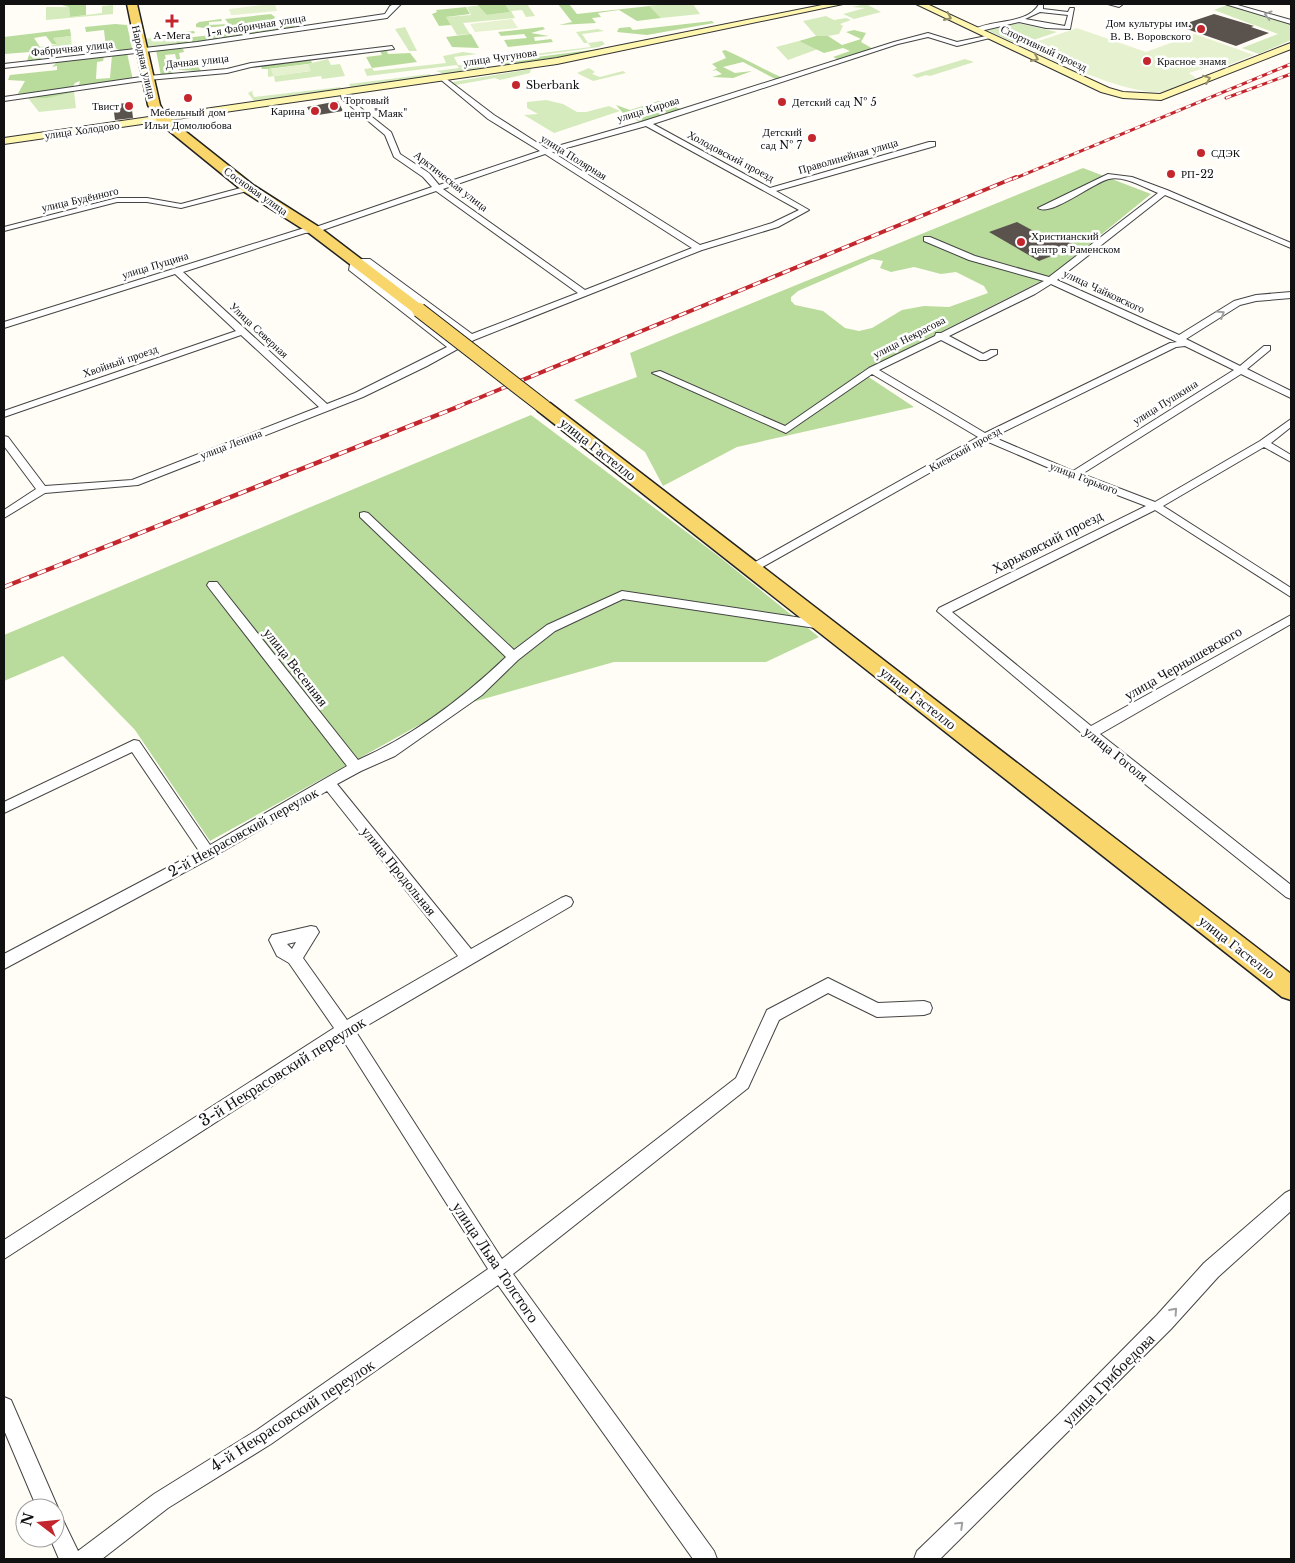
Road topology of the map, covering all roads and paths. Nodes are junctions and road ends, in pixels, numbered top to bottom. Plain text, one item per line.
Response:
1 (132, 4) edge
2 (398, 4) edge
3 (839, 4) edge
4 (920, 4) edge
5 (1110, 4) edge
6 (1228, 4) edge
7 (1260, 4) edge
8 (1119, 5) edge
9 (1039, 6) edge
10 (1072, 9) edge
11 (1245, 9) junction
12 (1019, 20) junction
13 (1291, 22) edge
14 (976, 30) junction
15 (991, 37) junction
16 (1291, 46) edge
17 (392, 48) dead end
18 (142, 51) junction
19 (4, 66) edge
20 (148, 78) junction
21 (442, 78) junction
22 (342, 93) junction
23 (4, 99) edge
24 (161, 118) junction
25 (646, 123) junction
26 (4, 141) edge
27 (932, 144) dead end
28 (544, 152) junction
29 (248, 188) junction
30 (437, 188) junction
31 (770, 190) junction
32 (1164, 192) junction
33 (1042, 208) dead end
34 (805, 210) joint
35 (5, 228) edge
36 (314, 230) junction
37 (927, 239) dead end
38 (1291, 246) edge
39 (699, 248) junction
40 (354, 261) junction
41 (176, 270) junction
42 (1052, 280) junction
43 (584, 293) junction
44 (1291, 295) edge
45 (419, 310) joint
46 (4, 325) edge
47 (244, 331) junction
48 (939, 335) junction
49 (471, 338) junction
50 (1182, 341) junction
51 (453, 347) junction
52 (1267, 348) dead end
53 (994, 352) dead end
54 (872, 370) junction
55 (1239, 370) junction
56 (657, 373) dead end
57 (1291, 395) edge
58 (325, 407) junction
59 (4, 414) edge
60 (1291, 422) edge
61 (985, 437) junction
62 (4, 440) edge
63 (1264, 443) junction
64 (1291, 459) edge
65 (1074, 475) junction
66 (42, 490) junction
67 (1154, 505) junction
68 (4, 515) edge
69 (364, 515) dead end
70 (752, 569) junction
71 (212, 585) dead end
72 (1291, 593) edge
73 (943, 611) joint
74 (1291, 619) edge
75 (822, 625) junction
76 (514, 657) junction
77 (1090, 734) junction
78 (356, 767) junction
79 (328, 784) junction
80 (4, 808) edge
81 (208, 853) junction
82 (1291, 893) edge
83 (566, 902) dead end
84 (294, 958) dead end
85 (469, 958) junction
86 (4, 962) edge
87 (1291, 989) edge
88 (924, 1008) dead end
89 (345, 1030) junction
90 (1291, 1199) edge
91 (4, 1250) edge
92 (500, 1272) junction
93 (4, 1407) edge
94 (44, 1498) edge
95 (85, 1559) edge
96 (706, 1559) edge
97 (925, 1559) edge

1 - 18 main road, Народная улица
2 - 18 street, 1-я Фабричная улица
3 - 21 main road, улица Чугунова
4 -> 14 main road, Спортивный проезд
5 - 8 street
6 - 11 street
7 - 11 street
9 - 10 street
9 - 12 street
10 - 12 street
13 -> 11 street
12 - 14 street
14 - 15 main road, Спортивный проезд
15 -> 16 main road, Спортивный проезд
15 - 25 street, улица Кирова
17 - 20 street, Дачная улица
18 - 19 street, Фабричная улица
18 - 20 main road, Народная улица
20 - 23 street, Дачная улица
20 - 24 main road, Народная улица
21 - 22 main road, улица Чугунова
21 - 28 street, улица Полярная
22 - 24 main road, улица Чугунова
22 - 30 street, Арктическая улица
24 - 26 main road, улица Холодово
24 - 29 main road, Сосновая улица
25 - 28 street, улица Кирова
25 - 31 street, Холодовский проезд
27 - 31 street, Праволинейная улица
28 - 30 street, улица Кирова
28 - 39 street, улица Полярная
29 - 35 street, улица Будённого
29 - 36 main road, Сосновая улица
30 - 36 street, улица Кирова
30 - 43 street, Арктическая улица
31 - 34 street, Холодовский проезд
32 - 33 street
32 - 38 street
32 - 42 street, улица Чайковского
34 - 39 street, улица Ленина
36 - 40 main road, Сосновая улица
36 - 41 street, улица Пущина
37 - 42 street
39 - 43 street, улица Ленина
40 - 45 main road, Сосновая улица
40 - 49 street
40 - 51 street
41 - 46 street, улица Пущина
41 - 47 street, Улица Северная
42 - 48 street, улица Некрасова
42 - 50 street, улица Чайковского
43 - 49 street, улица Ленина
50 -> 44 street, Киевский проезд
45 - 70 main road, улица Гастелло, bridge
47 - 58 street, Улица Северная
47 - 59 street, Хвойный проезд
48 - 53 street
48 - 54 street, улица Некрасова
49 - 51 street, улица Ленина
50 - 55 street, улица Чайковского
50 - 61 street, Киевский проезд
51 - 58 street, улица Ленина
52 - 55 street, улица Пушкина
54 - 56 street, улица Некрасова
54 - 61 street, улица Горького
55 - 57 street, улица Чайковского
55 - 65 street, улица Пушкина
58 - 66 street, улица Ленина
60 - 63 street, Харьковский проезд
61 - 65 street, улица Горького
61 - 70 street, Киевский проезд
62 - 66 street
63 - 64 street
63 - 67 street, Харьковский проезд
65 - 67 street, улица Горького
66 - 68 street, улица Ленина
67 - 72 street, улица Горького
67 - 73 street, Харьковский проезд
69 - 76 street
70 - 75 main road, улица Гастелло
71 - 78 street, улица Весенняя
73 - 77 street, улица Гоголя
74 - 77 street, улица Чернышевского
75 - 76 street
75 - 87 main road, улица Гастелло
76 - 78 street, 2-й Некрасовский переулок
77 - 82 street, улица Гоголя
78 - 79 street, 2-й Некрасовский переулок
79 - 81 street, 2-й Некрасовский переулок
79 - 85 street, улица Продольная
80 - 81 street
81 - 86 street, 2-й Некрасовский переулок
83 - 85 street, 3-й Некрасовский переулок
84 - 89 street, улица Льва Толстого
85 - 89 street, 3-й Некрасовский переулок
88 - 92 street, 4-й Некрасовский переулок
89 - 91 street, 3-й Некрасовский переулок
89 - 92 street, улица Льва Толстого
97 -> 90 street, улица Грибоедова
92 - 95 street, 4-й Некрасовский переулок
92 - 96 street, улица Льва Толстого
93 - 94 street

